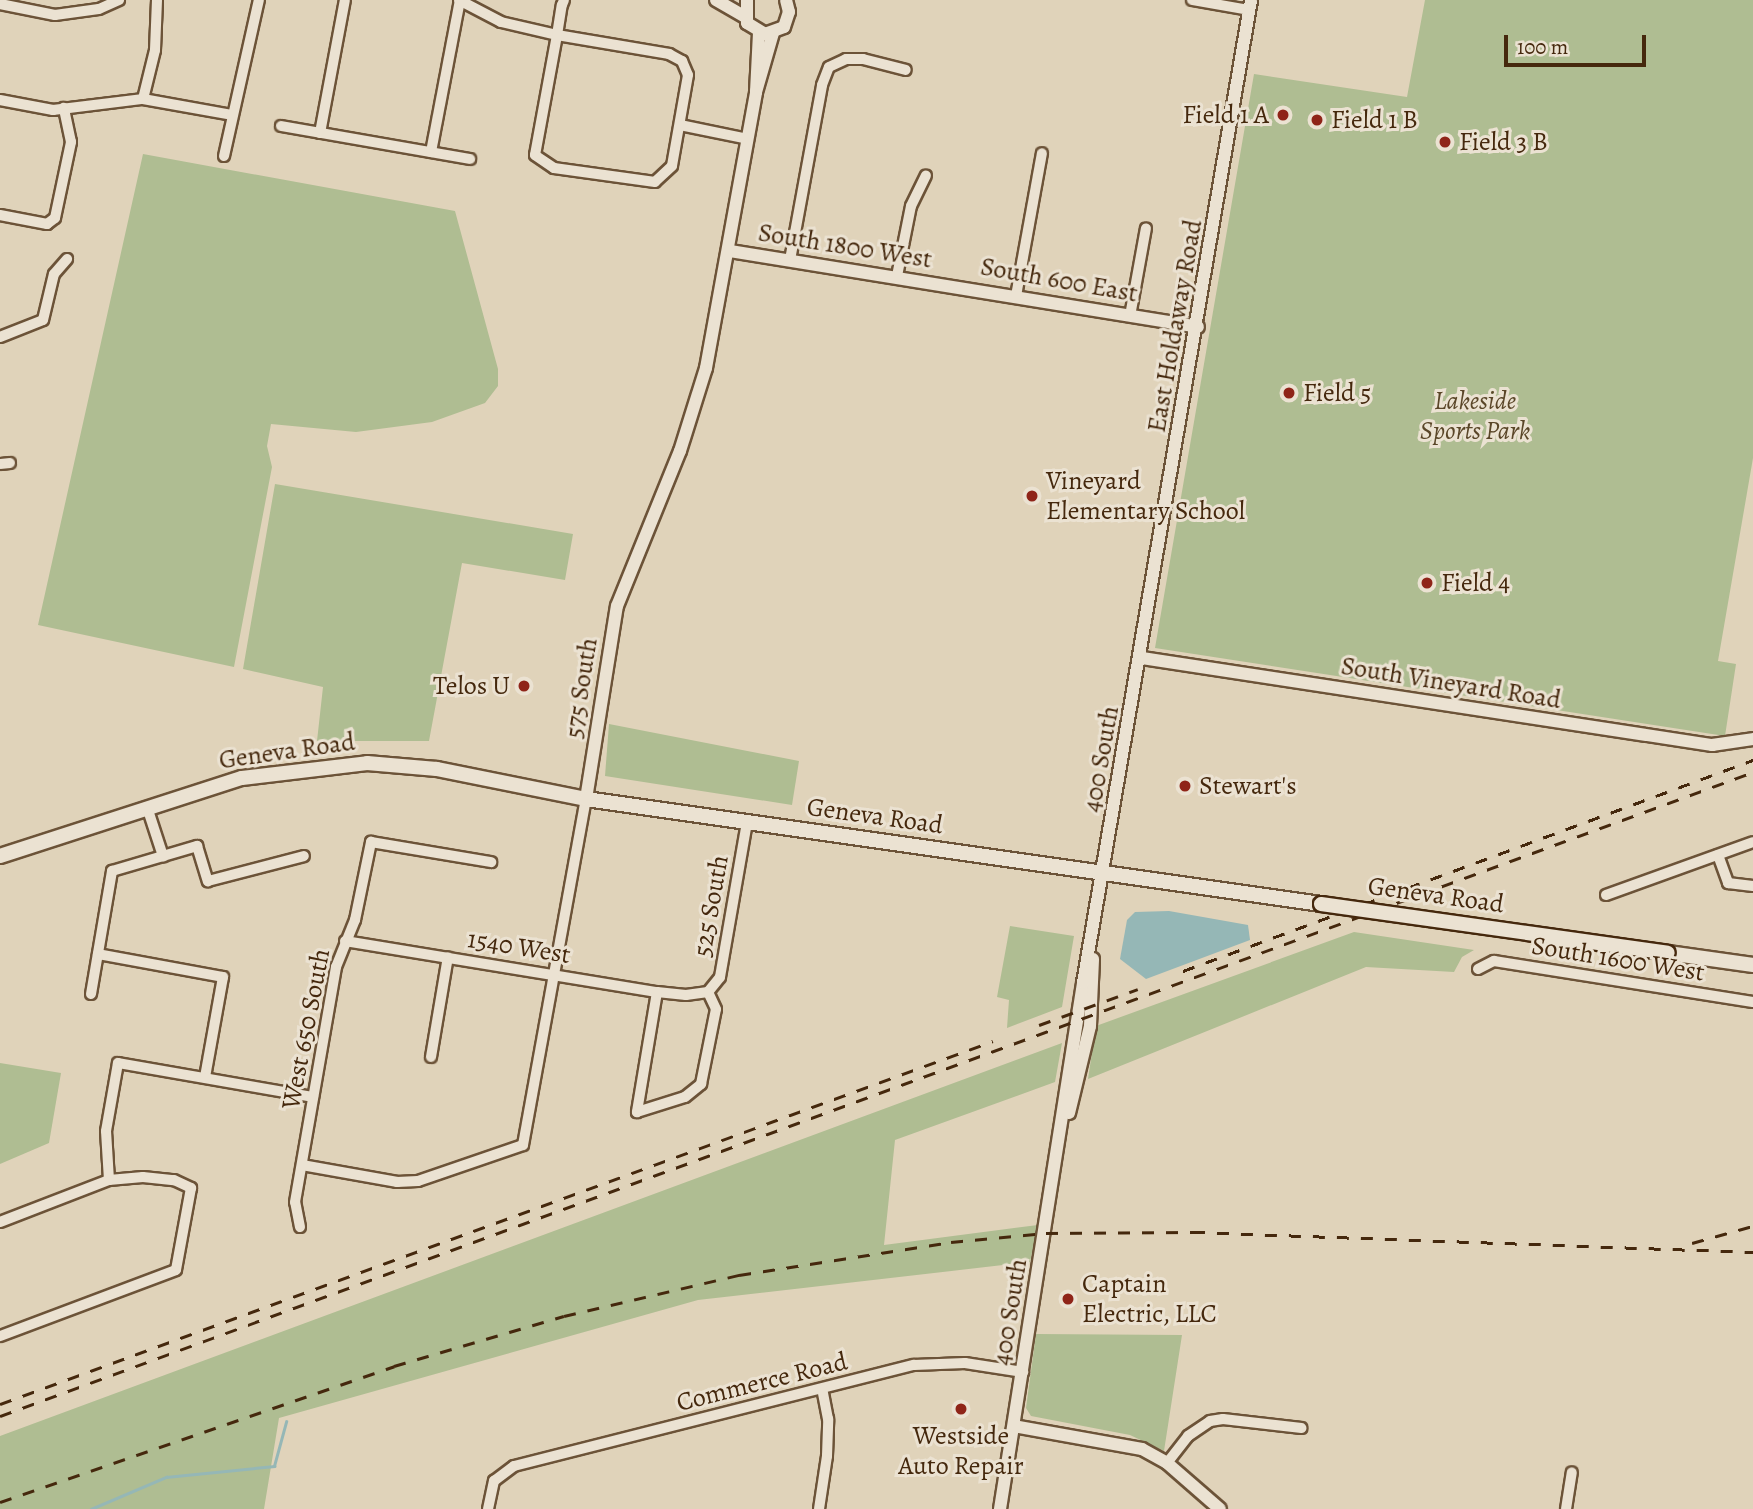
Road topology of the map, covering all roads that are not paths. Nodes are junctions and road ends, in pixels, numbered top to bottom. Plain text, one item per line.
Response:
1 (119, 0) edge
2 (158, 0) edge
3 (259, 0) edge
4 (345, 0) edge
5 (459, 0) edge
6 (564, 0) edge
7 (716, 0) edge
8 (747, 0) edge
9 (786, 0) edge
10 (1192, 0) edge
11 (0, 4) edge
12 (1250, 5) edge
13 (744, 16) junction
14 (759, 33) junction
15 (773, 33) junction
16 (557, 35) junction
17 (906, 71) dead end
18 (756, 92) junction
19 (143, 99) junction
20 (0, 100) edge
21 (64, 108) junction
22 (232, 115) junction
23 (680, 125) junction
24 (281, 126) dead end
25 (320, 133) junction
26 (748, 138) junction
27 (430, 152) junction
28 (1042, 153) dead end
29 (224, 156) dead end
30 (470, 159) dead end
31 (926, 175) dead end
32 (0, 215) edge
33 (1146, 228) dead end
34 (730, 251) junction
35 (67, 259) dead end
36 (790, 260) junction
37 (897, 276) junction
38 (953, 285) joint
39 (1016, 296) junction
40 (1130, 316) junction
41 (1198, 327) junction
42 (0, 337) edge
43 (1142, 658) junction
44 (1753, 740) edge
45 (586, 799) junction
46 (147, 807) junction
47 (747, 822) junction
48 (1753, 842) edge
49 (1718, 855) junction
50 (0, 856) edge
51 (163, 856) junction
52 (304, 856) dead end
53 (491, 862) dead end
54 (1105, 873) junction
55 (1753, 886) edge
56 (1606, 895) dead end
57 (345, 941) junction
58 (98, 954) junction
59 (448, 957) junction
60 (1753, 965) edge
61 (1478, 969) dead end
62 (555, 974) junction
63 (657, 992) junction
64 (708, 992) junction
65 (91, 995) dead end
66 (686, 996) joint
67 (1753, 1002) edge
68 (431, 1057) dead end
69 (205, 1077) junction
70 (313, 1097) junction
71 (302, 1165) junction
72 (109, 1180) junction
73 (0, 1222) edge
74 (300, 1227) dead end
75 (0, 1336) edge
76 (1023, 1371) junction
77 (822, 1389) junction
78 (1014, 1426) junction
79 (1301, 1428) dead end
80 (1167, 1463) junction
81 (1572, 1472) dead end
82 (488, 1509) edge
83 (819, 1509) edge
84 (1000, 1509) edge
85 (1220, 1509) edge
86 (1566, 1509) edge

1 - 11 street
2 - 19 street
3 - 22 street
4 - 25 street
5 - 16 street
5 - 27 street
6 - 16 street
7 - 13 street
8 - 13 street
9 - 15 street
10 - 12 street
12 - 41 street, East Holdaway Road
13 - 14 street
14 - 15 street
14 - 18 street
15 - 18 street
16 - 23 street
16 - 23 street
17 - 36 street
18 - 26 street, 575 South
19 - 21 street
19 - 22 street
20 - 21 street
21 - 32 street
22 - 29 street
23 - 26 street
24 - 25 street
25 - 27 street
26 - 34 street, 575 South
27 - 30 street
28 - 39 street
31 - 37 street
33 - 40 street
34 - 36 street, South 1800 West
34 - 45 street, 575 South
35 - 42 street
36 - 37 street, South 1800 West
37 - 38 street, South 1800 West
38 - 39 street, South 600 East
39 - 40 street, South 600 East
40 - 41 street, South 600 East
41 - 43 street, East Holdaway Road
43 - 44 street, South Vineyard Road
43 - 54 street, 400 South
45 - 46 main road, Geneva Road
45 - 47 main road, Geneva Road
45 - 62 street, 575 South
46 - 50 main road, Geneva Road
46 - 51 street
47 - 54 main road, Geneva Road
47 - 64 street, 525 South
48 - 49 street
49 - 55 street
49 - 56 street
51 - 52 street
51 - 58 street
53 - 57 street, West 650 South
54 - 60 main road, Geneva Road, bridge
54 - 76 street, 400 South
57 - 59 street, 1540 West
57 - 70 street, West 650 South
58 - 65 street
58 - 69 street
59 - 62 street, 1540 West
59 - 68 street
61 - 67 street, South 1600 West
62 - 63 street, 1540 West
62 - 71 street, 575 South
63 - 64 street, 525 South
63 - 66 street, 1540 West
64 - 66 street, 525 South
69 - 70 street
69 - 72 street
70 - 71 street, West 650 South
71 - 74 street, West 650 South
72 - 73 street
72 - 75 street
76 - 77 street, Commerce Road
76 - 78 street, 400 South
77 - 82 street, Commerce Road
77 - 83 street
78 - 80 street
78 - 84 street, 400 South
79 - 80 street
80 - 85 street
81 - 86 street

